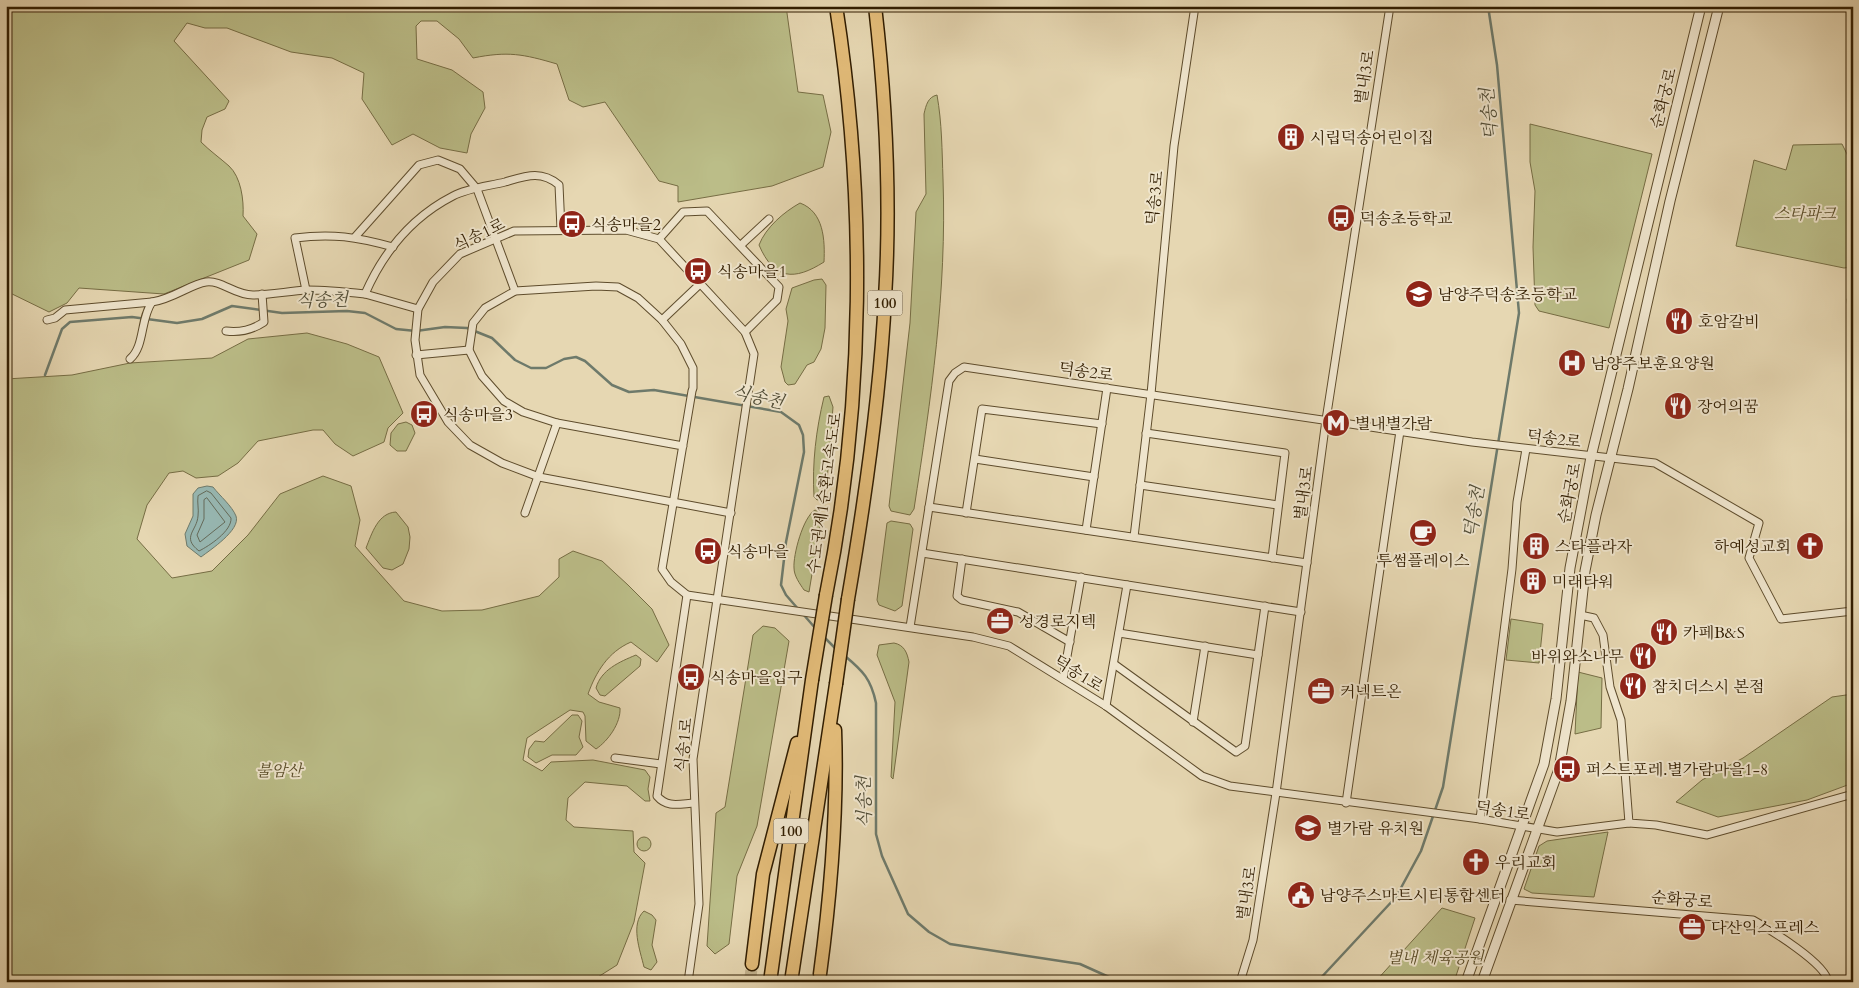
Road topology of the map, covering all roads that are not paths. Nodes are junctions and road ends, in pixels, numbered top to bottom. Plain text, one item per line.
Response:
1 (836, 6) edge
2 (875, 6) edge
3 (1195, 6) edge
4 (1390, 6) edge
5 (1702, 6) edge
6 (1719, 6) edge
7 (477, 188) junction
8 (769, 219) dead end
9 (561, 230) junction
10 (355, 237) junction
11 (659, 238) junction
12 (494, 239) junction
13 (742, 245) junction
14 (392, 247) junction
15 (700, 284) junction
16 (306, 290) junction
17 (515, 291) junction
18 (365, 294) junction
19 (262, 298) junction
20 (150, 305) junction
21 (418, 309) junction
22 (47, 320) dead end
23 (662, 320) junction
24 (226, 331) dead end
25 (745, 332) junction
26 (469, 350) junction
27 (416, 355) junction
28 (130, 359) dead end
29 (1107, 388) junction
30 (1151, 394) junction
31 (1326, 420) junction
32 (557, 423) junction
33 (1102, 424) junction
34 (1400, 431) junction
35 (1146, 433) junction
36 (683, 446) junction
37 (1526, 449) junction
38 (1591, 457) junction
39 (974, 459) junction
40 (1611, 459) junction
41 (539, 477) junction
42 (1094, 477) junction
43 (1140, 485) junction
44 (673, 503) junction
45 (1278, 505) junction
46 (929, 507) junction
47 (525, 513) dead end
48 (731, 513) junction
49 (966, 513) junction
50 (1086, 530) junction
51 (1134, 537) junction
52 (922, 553) junction
53 (1272, 558) junction
54 (962, 559) junction
55 (1307, 563) junction
56 (1081, 577) junction
57 (1127, 586) junction
58 (687, 595) junction
59 (717, 600) junction
60 (1265, 606) junction
61 (1853, 611) edge
62 (1301, 612) junction
63 (1580, 615) junction
64 (910, 627) junction
65 (1119, 633) junction
66 (1070, 642) junction
67 (1205, 646) junction
68 (1258, 655) junction
69 (1114, 664) junction
70 (1064, 679) junction
71 (812, 685) junction
72 (835, 689) junction
73 (1106, 706) junction
74 (1193, 722) junction
75 (614, 758) dead end
76 (661, 764) junction
77 (1276, 793) junction
78 (1853, 794) edge
79 (694, 803) junction
80 (1346, 803) junction
81 (1480, 819) junction
82 (1629, 823) junction
83 (1522, 827) junction
84 (1536, 830) junction
85 (1510, 900) junction
86 (752, 964) tunnel mouth
87 (820, 974) dead end
88 (688, 982) edge
89 (770, 982) edge
90 (791, 982) edge
91 (1240, 982) edge
92 (1466, 982) edge
93 (1482, 982) edge
94 (1828, 982) edge

1 - 71 highway, 수도권제1순환고속도로 / 100, bridge
2 - 72 highway, 100, bridge
3 - 30 street, 덕송3로
4 - 31 street, 별내3로
5 - 38 street, 순화궁로
6 - 40 street, 순화궁로
7 - 9 street
7 - 10 street
7 - 12 street
7 - 14 street
8 - 13 street
9 - 11 street, 식송1로
9 - 12 street, 식송1로
10 - 14 street
10 - 16 street
11 - 13 street
11 - 15 street, 식송1로
12 - 17 street
12 - 21 street, 식송1로
13 - 25 street
14 - 18 street
15 - 23 street
15 - 25 street, 식송1로
16 - 18 street
16 - 19 street
17 - 23 street
17 - 26 street
18 - 21 street
19 - 20 street
19 - 24 street
20 - 22 street
20 - 28 street
21 - 27 street, 식송1로
23 - 36 street
25 - 48 street, 식송1로
26 - 27 street
26 - 32 street
27 - 41 street, 식송1로
29 - 30 street, 덕송2로
29 - 33 street
29 - 46 street, 덕송2로
30 - 31 street, 덕송2로
30 - 35 street, 덕송3로
31 - 34 street, 덕송2로
31 - 55 street, 별내3로
32 - 36 street
32 - 41 street
33 - 39 street
33 - 42 street
34 - 37 street, 덕송2로
34 - 80 street
35 - 43 street, 덕송3로
35 - 45 street
36 - 44 street
37 - 38 street, 덕송2로
37 - 81 street
38 - 40 street, 덕송2로
38 - 83 street, 순화궁로
39 - 42 street
39 - 49 street
40 - 61 street, 덕송2로
40 - 63 street, 순화궁로
41 - 44 street, 식송1로
41 - 47 street
42 - 50 street
43 - 45 street
43 - 51 street, 덕송3로
44 - 48 street, 식송1로
44 - 58 street
45 - 53 street
46 - 49 street
46 - 52 street, 덕송2로
48 - 59 street, 식송1로
49 - 50 street
50 - 51 street
51 - 53 street
52 - 54 street
52 - 64 street, 덕송2로
53 - 55 street
54 - 56 street
54 - 66 street
55 - 62 street, 별내3로
56 - 57 street
56 - 66 street
57 - 60 street
57 - 65 street
58 - 59 street, 덕송1로
58 - 76 street
59 - 64 street, 덕송1로
59 - 79 street, 식송1로
60 - 62 street
60 - 68 street
62 - 77 street, 별내3로
63 - 82 street
63 - 84 street, 순화궁로
64 - 70 street, 덕송1로
65 - 67 street
65 - 69 street
66 - 70 street
67 - 68 street
67 - 74 street
68 - 74 street
69 - 73 street
69 - 74 street
70 - 73 street, 덕송1로
71 - 86 highway
71 - 89 highway, 수도권제1순환고속도로 / 100
72 - 87 highway
72 - 90 highway, 100
73 - 77 street, 덕송1로
75 - 76 street
76 - 79 street
77 - 80 street, 덕송1로
77 - 91 street, 별내3로
78 - 82 street
79 - 88 street, 식송1로
80 - 81 street, 덕송1로
81 - 83 street, 덕송1로
82 - 84 street, 덕송1로
83 - 84 street, 덕송1로
83 - 92 street, 순화궁로
84 - 85 street, 순화궁로
85 - 93 street, 순화궁로
85 - 94 street, 순화궁로

